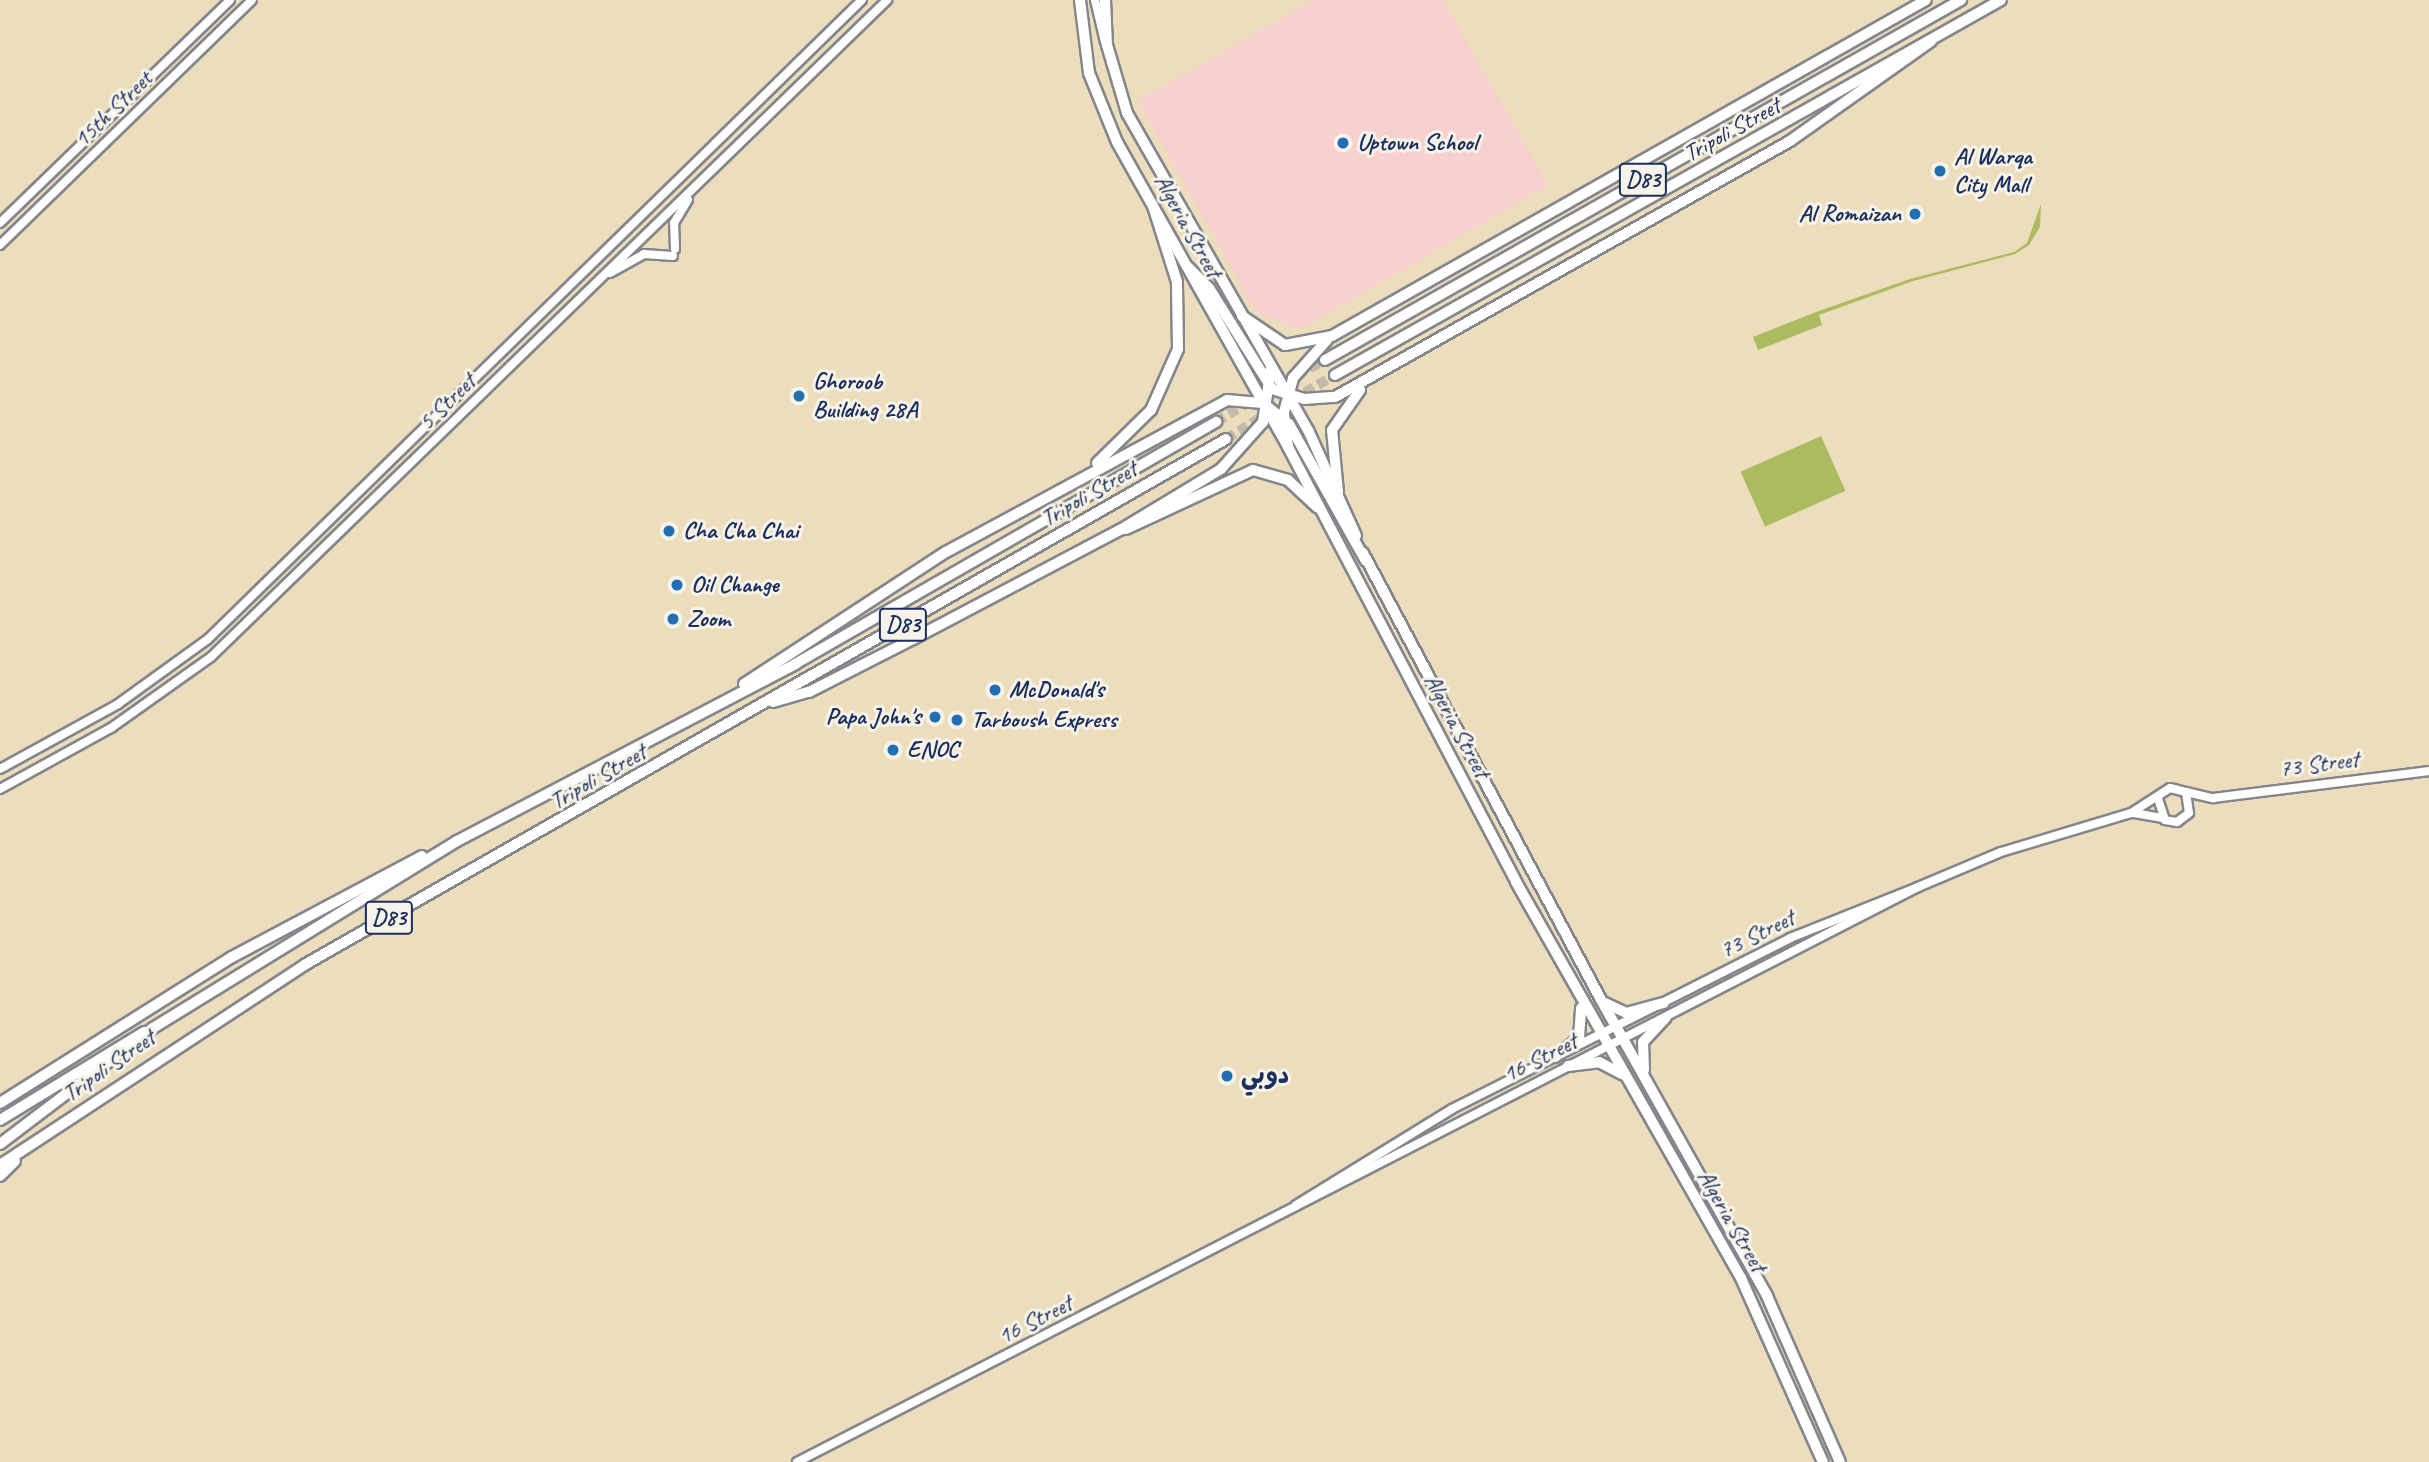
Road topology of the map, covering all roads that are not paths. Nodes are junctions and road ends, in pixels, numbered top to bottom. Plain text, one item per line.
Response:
1 (230, 0) edge
2 (252, 0) edge
3 (862, 0) edge
4 (887, 0) edge
5 (1080, 0) edge
6 (1095, 0) edge
7 (1105, 0) edge
8 (1926, 0) edge
9 (1961, 0) edge
10 (2001, 0) edge
11 (1931, 41) junction
12 (1107, 45) junction
13 (702, 182) junction
14 (1153, 206) junction
15 (0, 223) edge
16 (0, 245) edge
17 (1188, 267) junction
18 (607, 274) junction
19 (1242, 316) junction
20 (1332, 336) junction
21 (1325, 360) tunnel mouth
22 (1271, 368) junction
23 (1335, 375) tunnel mouth
24 (1367, 383) junction
25 (1272, 389) junction
26 (1287, 395) junction
27 (1267, 407) junction
28 (1284, 418) junction
29 (1216, 422) tunnel mouth
30 (1226, 439) tunnel mouth
31 (1288, 447) junction
32 (1079, 479) junction
33 (1338, 492) junction
34 (1317, 507) junction
35 (1120, 530) junction
36 (1366, 561) junction
37 (735, 694) junction
38 (767, 702) junction
39 (118, 704) junction
40 (88, 741) junction
41 (0, 769) edge
42 (2429, 771) edge
43 (0, 789) edge
44 (2186, 792) junction
45 (2158, 798) junction
46 (2213, 798) junction
47 (2191, 809) junction
48 (2131, 813) junction
49 (2162, 818) junction
50 (457, 841) junction
51 (1918, 887) junction
52 (1577, 993) junction
53 (1600, 999) junction
54 (1664, 1003) junction
55 (1665, 1018) junction
56 (153, 1028) junction
57 (1617, 1028) junction
58 (1601, 1036) junction
59 (1624, 1039) junction
60 (1607, 1046) junction
61 (1555, 1057) junction
62 (1568, 1066) junction
63 (1625, 1076) junction
64 (1646, 1078) junction
65 (0, 1103) edge
66 (0, 1120) edge
67 (0, 1144) edge
68 (23, 1152) junction
69 (0, 1165) edge
70 (0, 1176) edge
71 (1289, 1211) junction
72 (797, 1462) edge
73 (1824, 1462) edge
74 (1840, 1462) edge

1 - 15 street, 15th Street
2 - 16 street, 15th Street
3 - 39 street, 5 Street
4 - 13 street, 5 Street
5 - 14 main road, Algeria Street
6 - 12 street
7 - 12 main road, Algeria Street
8 - 20 highway
9 - 21 highway, Tripoli Street / D83
10 - 11 highway, Tripoli Street / D83
11 - 23 highway, Tripoli Street / D83
11 - 24 highway
12 - 19 main road, Algeria Street
13 - 18 street, 5 Street
13 - 18 street
14 - 17 main road, Algeria Street
14 - 32 highway
17 - 25 highway
17 - 27 main road, Algeria Street
18 - 40 street, 5 Street
19 - 20 highway
19 - 22 main road, Algeria Street
20 - 26 highway
22 - 25 highway
22 - 26 main road, Algeria Street
24 - 26 highway
24 - 33 highway
25 - 26 highway
25 - 27 highway
26 - 28 highway
26 - 33 main road, Algeria Street
27 - 28 highway
27 - 31 main road, Algeria Street
27 - 32 highway
27 - 35 highway
28 - 31 highway
28 - 36 highway
29 - 37 highway, Tripoli Street / D83
30 - 38 highway, Tripoli Street / D83
31 - 34 main road, Algeria Street
32 - 37 highway
33 - 36 main road, Algeria Street
34 - 35 highway
34 - 52 main road, Algeria Street
35 - 38 highway
36 - 53 main road, Algeria Street
37 - 50 highway, Tripoli Street / D83
38 - 68 highway, Tripoli Street / D83
39 - 40 street
39 - 41 street, 5 Street
40 - 43 street, 5 Street
42 - 46 street, 73 Street
44 - 45 street
44 - 46 street, 73 Street
44 - 47 street
45 - 48 street, 73 Street
45 - 49 street
46 - 47 street, 73 Street
47 - 49 street
48 - 49 street, 73 Street
48 - 51 street, 73 Street
50 - 56 highway, Tripoli Street / D83
50 - 65 highway
51 - 54 street, 73 Street
51 - 55 street, 73 Street
52 - 58 main road, Algeria Street
52 - 61 main road
53 - 54 main road
53 - 57 main road, Algeria Street
54 - 57 street, 73 Street
55 - 59 street, 73 Street
55 - 64 main road
56 - 66 highway
56 - 67 highway, Tripoli Street / D83
57 - 58 street, 16 Street
57 - 59 main road, Algeria Street
58 - 60 main road, Algeria Street
58 - 61 street, 16 Street
59 - 60 street, 16 Street
59 - 64 main road, Algeria Street
60 - 62 street, 16 Street
60 - 63 main road, Algeria Street
61 - 71 street, 16 Street
62 - 63 main road
62 - 71 street, 16 Street
63 - 73 main road, Algeria Street
64 - 74 main road, Algeria Street
68 - 69 highway, Tripoli Street / D83
68 - 70 highway
71 - 72 street, 16 Street

